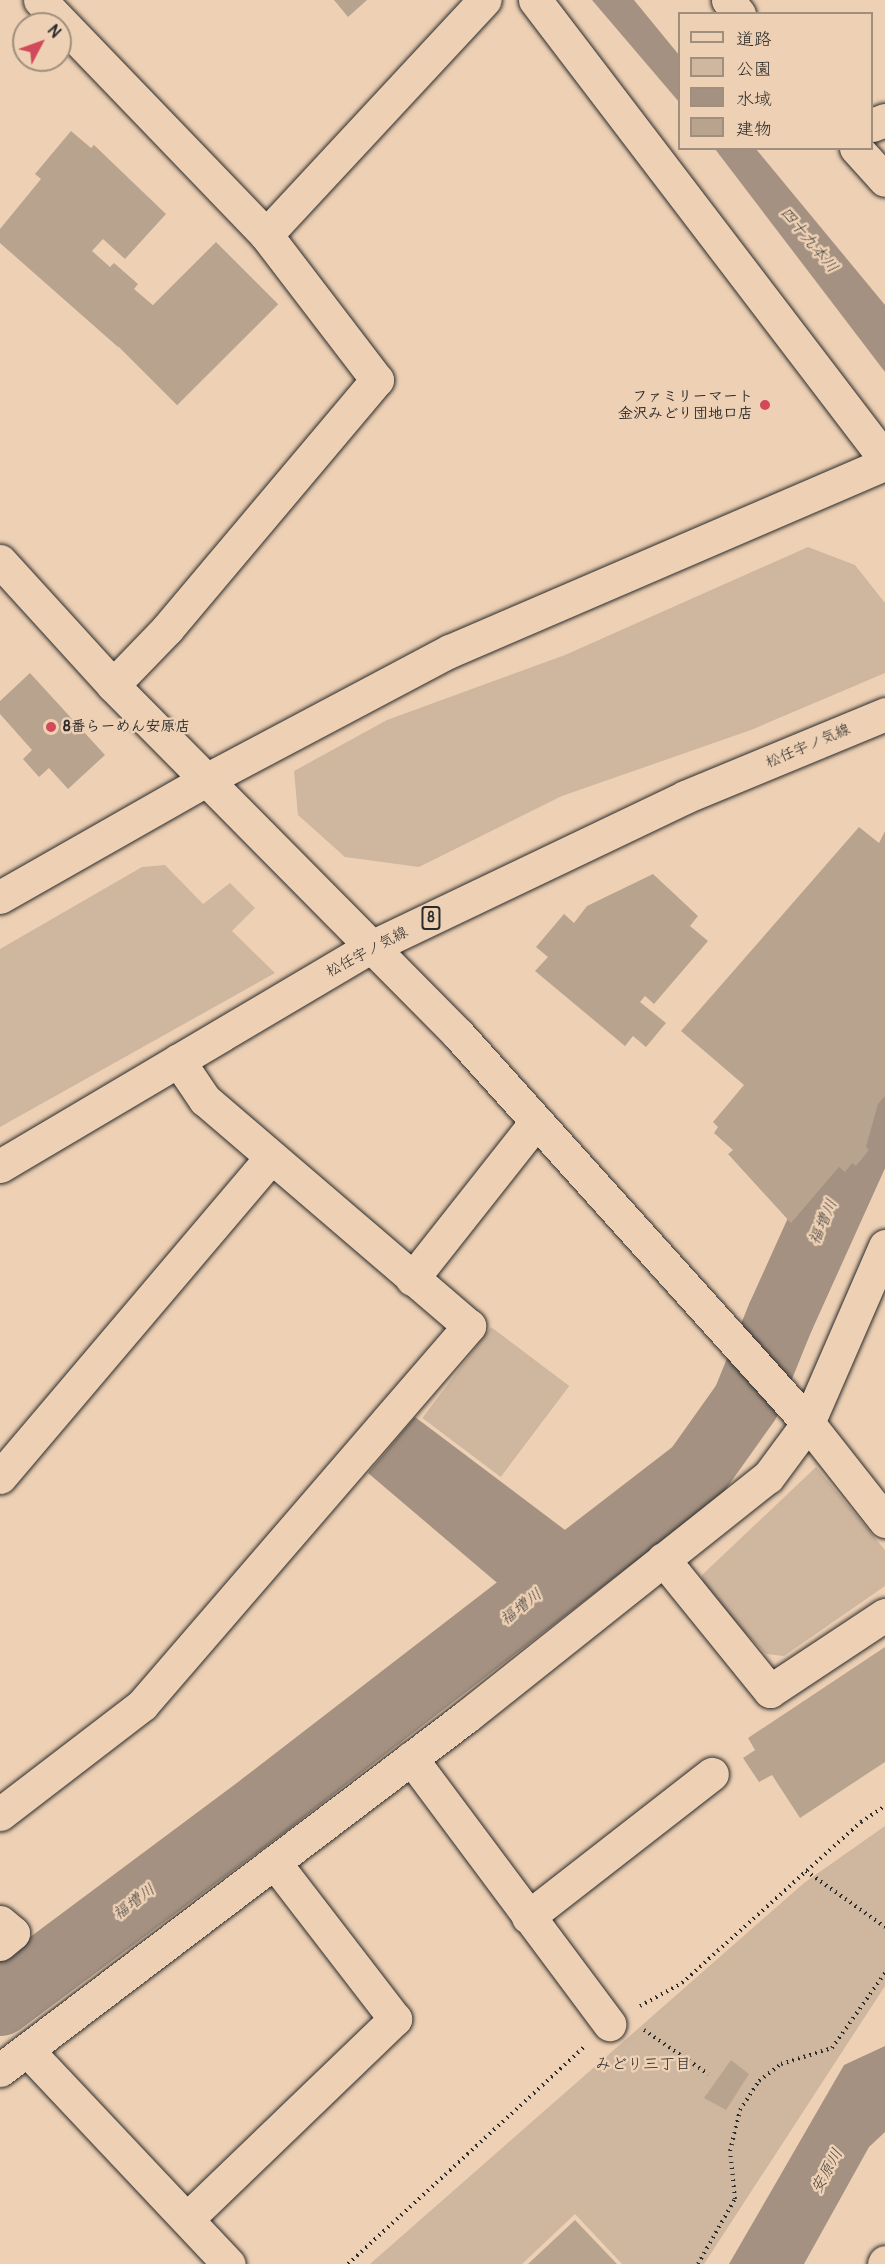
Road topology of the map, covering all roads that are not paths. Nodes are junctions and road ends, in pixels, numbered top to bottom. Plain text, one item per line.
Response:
1 (40, 0) edge
2 (484, 0) edge
3 (535, 0) edge
4 (728, 0) edge
5 (737, 12) edge
6 (858, 150) edge
7 (885, 180) edge
8 (266, 235) junction
9 (885, 459) edge
10 (885, 464) edge
11 (0, 561) edge
12 (113, 685) junction
13 (885, 714) edge
14 (204, 781) junction
15 (0, 897) edge
16 (369, 948) junction
17 (178, 1060) junction
18 (536, 1122) junction
19 (270, 1158) junction
20 (0, 1166) edge
21 (885, 1246) edge
22 (412, 1279) junction
23 (808, 1423) junction
24 (0, 1478) edge
25 (885, 1521) edge
26 (663, 1559) junction
27 (885, 1615) edge
28 (411, 1758) junction
29 (712, 1774) dead end
30 (0, 1814) edge
31 (274, 1862) junction
32 (528, 1917) junction
33 (0, 1922) edge
34 (0, 1944) edge
35 (616, 2020) road end
36 (27, 2050) junction
37 (0, 2070) edge
38 (187, 2219) junction
39 (229, 2264) edge

1 - 8 street
2 - 8 street
3 - 9 street
4 - 5 street
6 - 7 street
8 - 12 street
10 - 14 street
11 - 12 street
12 - 14 street
13 - 16 street, 松任宇ノ気線 / 8
14 - 15 street
14 - 16 street
16 - 17 street, 松任宇ノ気線 / 8
16 - 18 street
17 - 19 street
17 - 20 street, 松任宇ノ気線 / 8
18 - 22 street
18 - 23 street
19 - 22 street
19 - 24 street
21 - 23 street
22 - 30 street
23 - 25 street
23 - 26 street
26 - 27 street
26 - 28 street
28 - 31 street
28 - 32 street
29 - 32 street
31 - 36 street
31 - 38 street
32 - 35 street
33 - 34 street
36 - 37 street
36 - 38 street
38 - 39 street

